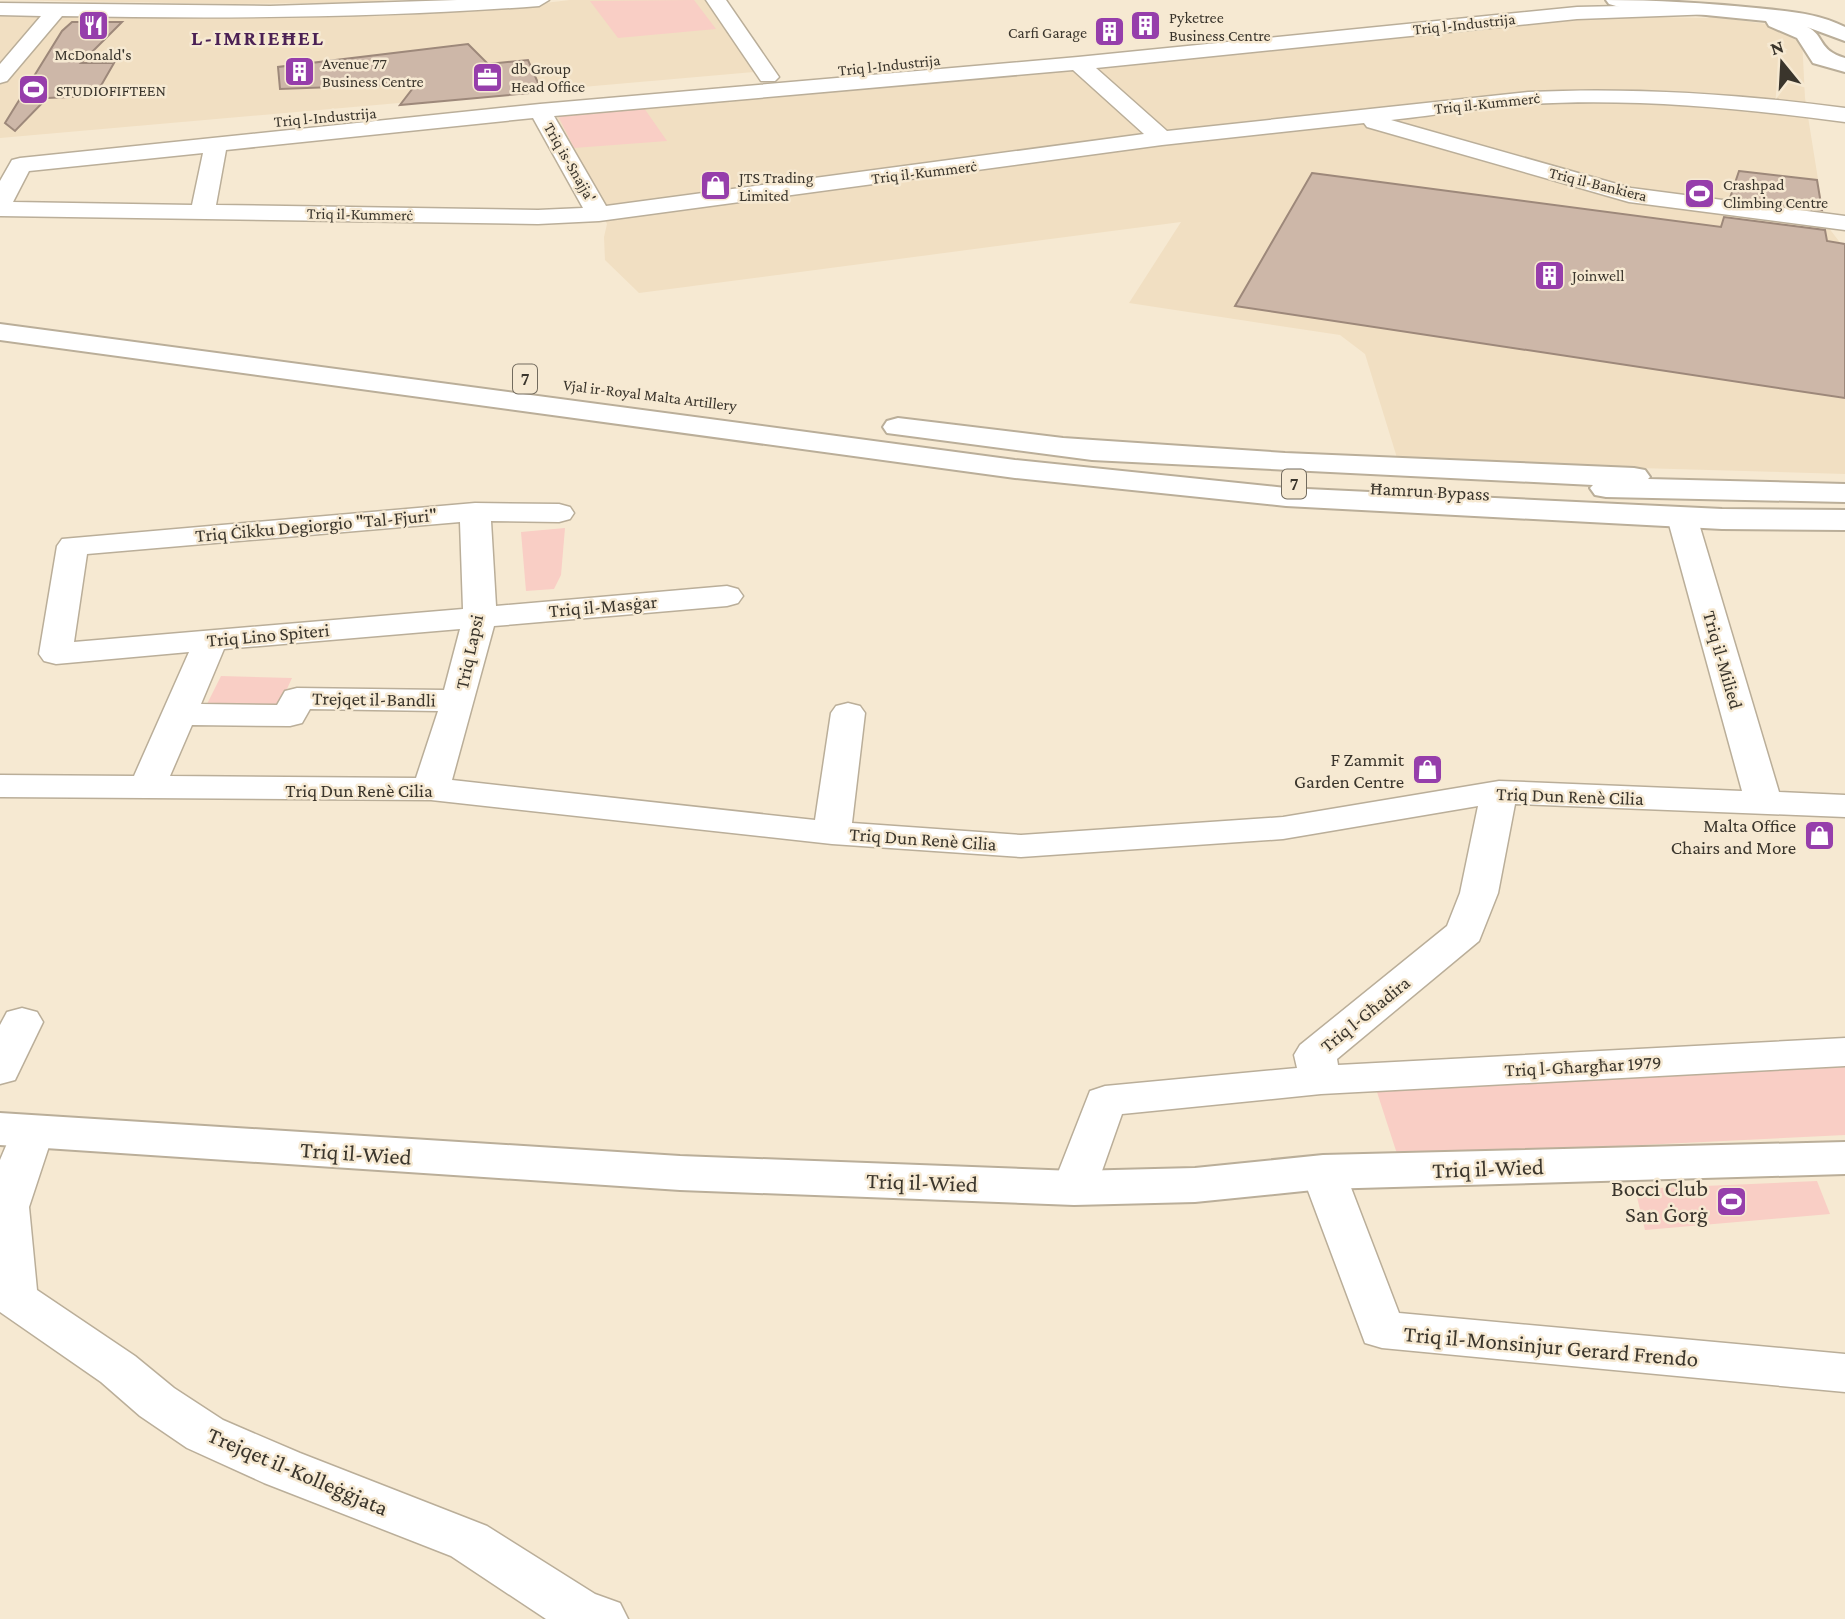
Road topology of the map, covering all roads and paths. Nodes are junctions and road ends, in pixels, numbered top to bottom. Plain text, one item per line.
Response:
1 (539, 0) edge
2 (716, 0) edge
3 (1552, 0) edge
4 (1616, 0) edge
5 (1689, 0) edge
6 (394, 4) edge
7 (0, 9) edge
8 (56, 10) junction
9 (1728, 11) junction
10 (1839, 25) edge
11 (1845, 56) edge
12 (1078, 62) junction
13 (1845, 65) edge
14 (0, 77) edge
15 (768, 78) junction
16 (540, 111) junction
17 (1845, 115) edge
18 (1357, 116) junction
19 (221, 135) junction
20 (1162, 138) junction
21 (11, 153) edge
22 (0, 206) edge
23 (203, 212) junction
24 (599, 214) junction
25 (1845, 223) edge
26 (0, 313) edge
27 (0, 331) edge
28 (1049, 446) junction
29 (1015, 469) junction
30 (1845, 478) edge
31 (1571, 493) junction
32 (1845, 493) edge
33 (1845, 503) edge
34 (475, 512) junction
35 (559, 513) dead end
36 (1682, 517) junction
37 (1845, 520) edge
38 (727, 596) dead end
39 (480, 616) junction
40 (211, 641) junction
41 (56, 654) joint
42 (458, 701) junction
43 (848, 712) dead end
44 (177, 714) junction
45 (0, 786) edge
46 (146, 789) junction
47 (431, 789) junction
48 (1499, 792) junction
49 (1764, 803) junction
50 (1845, 806) edge
51 (832, 833) junction
52 (22, 1022) dead end
53 (1845, 1052) edge
54 (0, 1070) edge
55 (1321, 1080) junction
56 (16, 1130) edge
57 (1845, 1158) edge
58 (1323, 1172) junction
59 (1074, 1188) junction
60 (3, 1207) edge
61 (1845, 1373) edge
62 (601, 1619) edge

1 - 6 street
2 - 15 street
3 - 15 street, Triq l-Industrija
4 - 9 main road
5 - 10 main road
6 - 8 street
7 - 8 street
8 - 14 street
9 - 10 main road
9 - 12 street, Triq l-Industrija
9 - 13 main road
10 - 11 main road
12 - 16 street, Triq l-Industrija
12 - 20 street
15 - 19 street, Triq l-Industrija
16 - 19 street, Triq l-Industrija
16 - 24 street, Triq is-Snajja'
17 - 18 street, Triq il-Kummerċ
18 - 20 street, Triq il-Kummerċ
18 - 25 street, Triq il-Bankiera
19 - 21 street, Triq l-Industrija
19 - 21 street, Triq l-Industrija
19 - 23 street
20 - 24 street, Triq il-Kummerċ
21 - 22 street
22 - 23 street, Triq il-Kummerċ
23 - 24 street, Triq il-Kummerċ
26 - 28 main road, Vjal ir-Royal Malta Artillery / 7
27 - 29 main road, Vjal ir-Royal Malta Artillery / 7
28 - 30 main road
28 - 31 main road, Ħamrun Bypass / 7
29 - 31 main road, Ħamrun Bypass / 7
29 - 36 main road
31 - 32 main road, Ħamrun Bypass / 7
31 - 33 main road, Ħamrun Bypass / 7
34 - 35 street, Triq Ċikku Degiorgio "Tal-Fjuri"
34 - 39 street, Triq Lapsi
34 - 41 street, Triq Ċikku Degiorgio "Tal-Fjuri"
36 - 37 main road
36 - 49 street, Triq il-Milied
38 - 39 street, Triq il-Masġar
39 - 40 street, Triq Lino Spiteri
39 - 42 street, Triq Lapsi
40 - 41 street, Triq Lino Spiteri
40 - 44 street
42 - 44 street, Trejqet il-Bandli
42 - 47 street, Triq Lapsi
43 - 51 street
44 - 46 street
45 - 46 street, Triq Dun Renè Cilia
46 - 47 street, Triq Dun Renè Cilia
47 - 51 street, Triq Dun Renè Cilia
48 - 49 street, Triq Dun Renè Cilia
48 - 51 street, Triq Dun Renè Cilia
48 - 55 street, Triq l-Għadira
49 - 50 street, Triq Dun Renè Cilia
52 - 54 street
53 - 55 street, Triq l-Għargħar 1979
55 - 59 street, Triq l-Għadira
56 - 59 main road, Triq il-Wied
56 - 60 street, Trejqet il-Kolleġġjata
57 - 58 main road, Triq il-Wied
58 - 59 main road, Triq il-Wied
58 - 61 street, Triq il-Monsinjur Gerard Frendo
60 - 62 street, Trejqet il-Kolleġġjata

